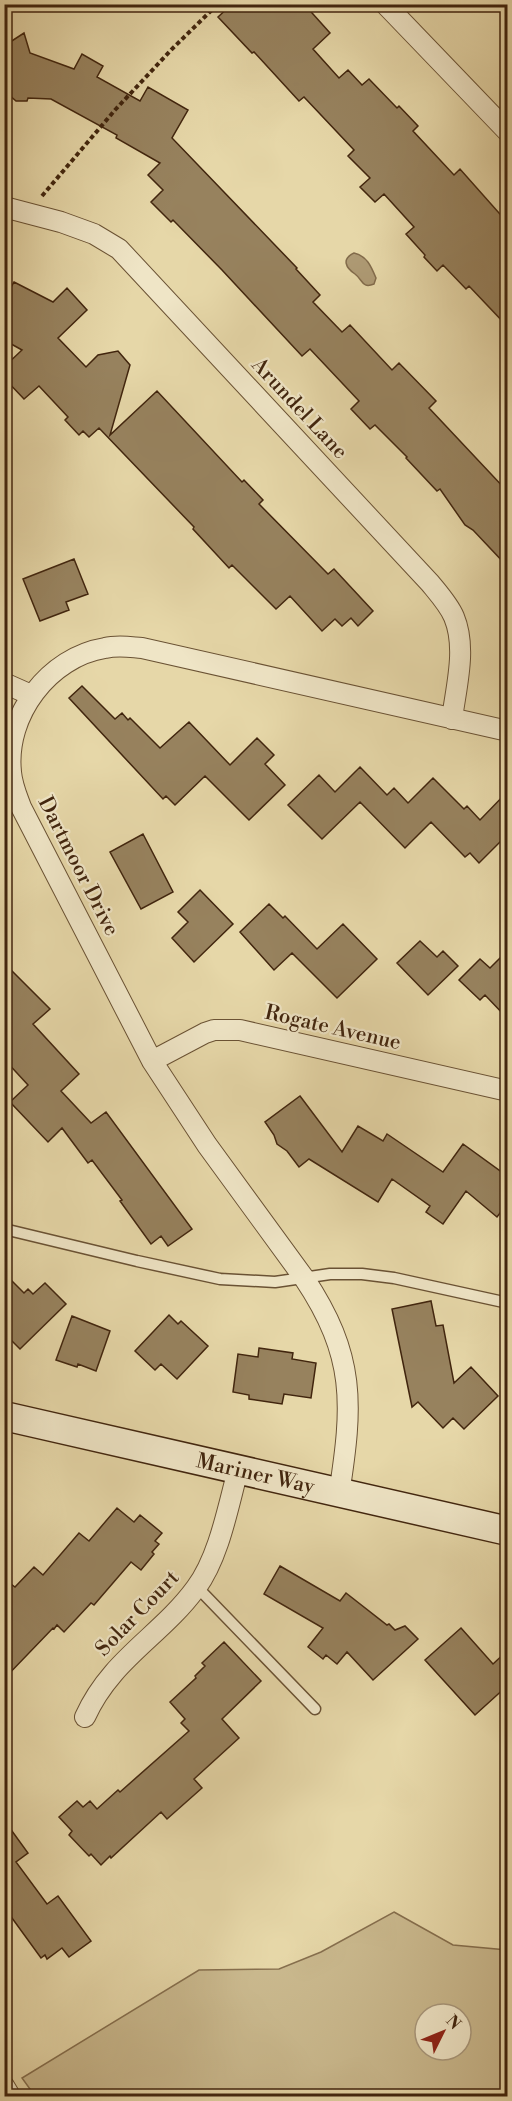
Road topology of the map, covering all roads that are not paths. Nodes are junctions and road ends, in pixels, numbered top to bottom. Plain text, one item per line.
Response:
1 (385, 4) edge
2 (506, 124) edge
3 (4, 207) edge
4 (4, 683) edge
5 (32, 695) junction
6 (452, 719) junction
7 (507, 731) edge
8 (153, 1061) junction
9 (507, 1091) edge
10 (4, 1229) edge
11 (304, 1278) junction
12 (507, 1303) edge
13 (4, 1416) edge
14 (238, 1470) junction
15 (339, 1494) junction
16 (507, 1531) edge
17 (198, 1587) junction
18 (315, 1709) dead end
19 (85, 1717) dead end
20 (4, 2086) edge
21 (10, 2097) edge

1 - 2 street
3 - 6 street, Arundel Lane
4 - 5 street
5 - 6 street, Dartmoor Drive
5 - 8 street, Dartmoor Drive
6 - 7 street, Dartmoor Drive
8 - 9 street, Rogate Avenue
8 - 11 street, Dartmoor Drive
10 - 11 lane
11 - 12 lane
11 - 15 street, Dartmoor Drive
13 - 14 main road, Mariner Way
14 - 15 main road, Mariner Way
14 - 17 street, Solar Court
15 - 16 main road, Mariner Way
17 - 18 lane
17 - 19 street, Solar Court
20 - 21 street

